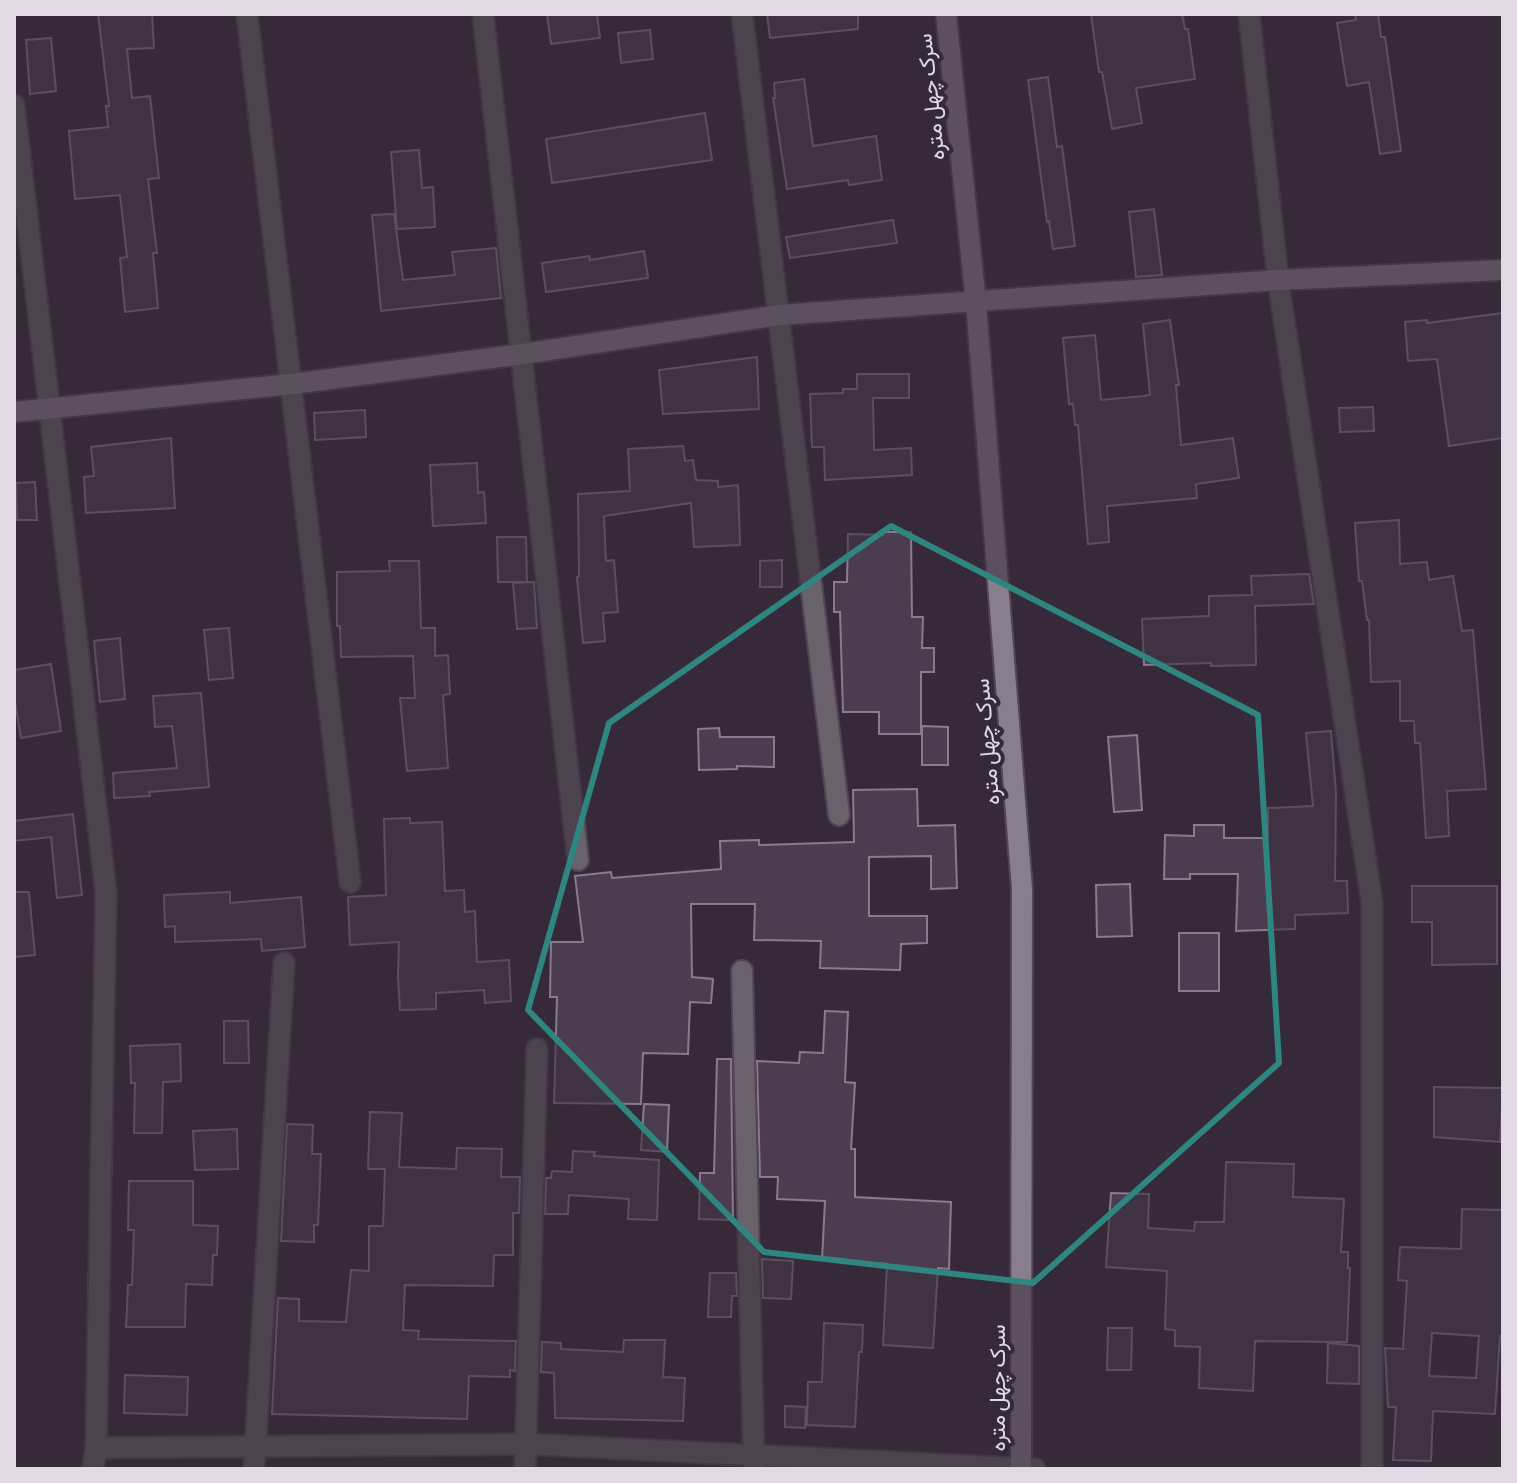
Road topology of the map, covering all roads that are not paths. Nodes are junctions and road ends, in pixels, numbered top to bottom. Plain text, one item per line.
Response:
1 (247, 14) edge
2 (483, 14) edge
3 (742, 14) edge
4 (946, 14) edge
5 (1249, 14) edge
6 (14, 105) edge
7 (1503, 270) edge
8 (1278, 280) junction
9 (976, 303) junction
10 (779, 315) junction
11 (523, 354) junction
12 (292, 384) junction
13 (51, 407) junction
14 (14, 412) edge
15 (839, 815) dead end
16 (578, 860) dead end
17 (350, 882) dead end
18 (284, 963) dead end
19 (742, 971) dead end
20 (537, 1049) dead end
21 (526, 1444) junction
22 (254, 1448) junction
23 (94, 1459) edge
24 (754, 1462) edge
25 (254, 1469) edge
26 (525, 1469) edge
27 (1021, 1469) edge
28 (1035, 1469) edge
29 (1372, 1469) edge

1 - 12 street
2 - 11 street
3 - 10 street
4 - 9 street, سرک چهل متره
5 - 8 street
6 - 13 street
7 - 8 street
8 - 9 street
8 - 29 street
9 - 10 street
9 - 27 street, سرک چهل متره
10 - 11 street
10 - 15 street
11 - 12 street
11 - 16 street
12 - 13 street
12 - 17 street
13 - 14 street
13 - 23 street
18 - 22 street
19 - 24 street
20 - 21 street
21 - 22 street
21 - 24 street
21 - 26 street
22 - 23 street
22 - 25 street
24 - 27 street
27 - 28 street

